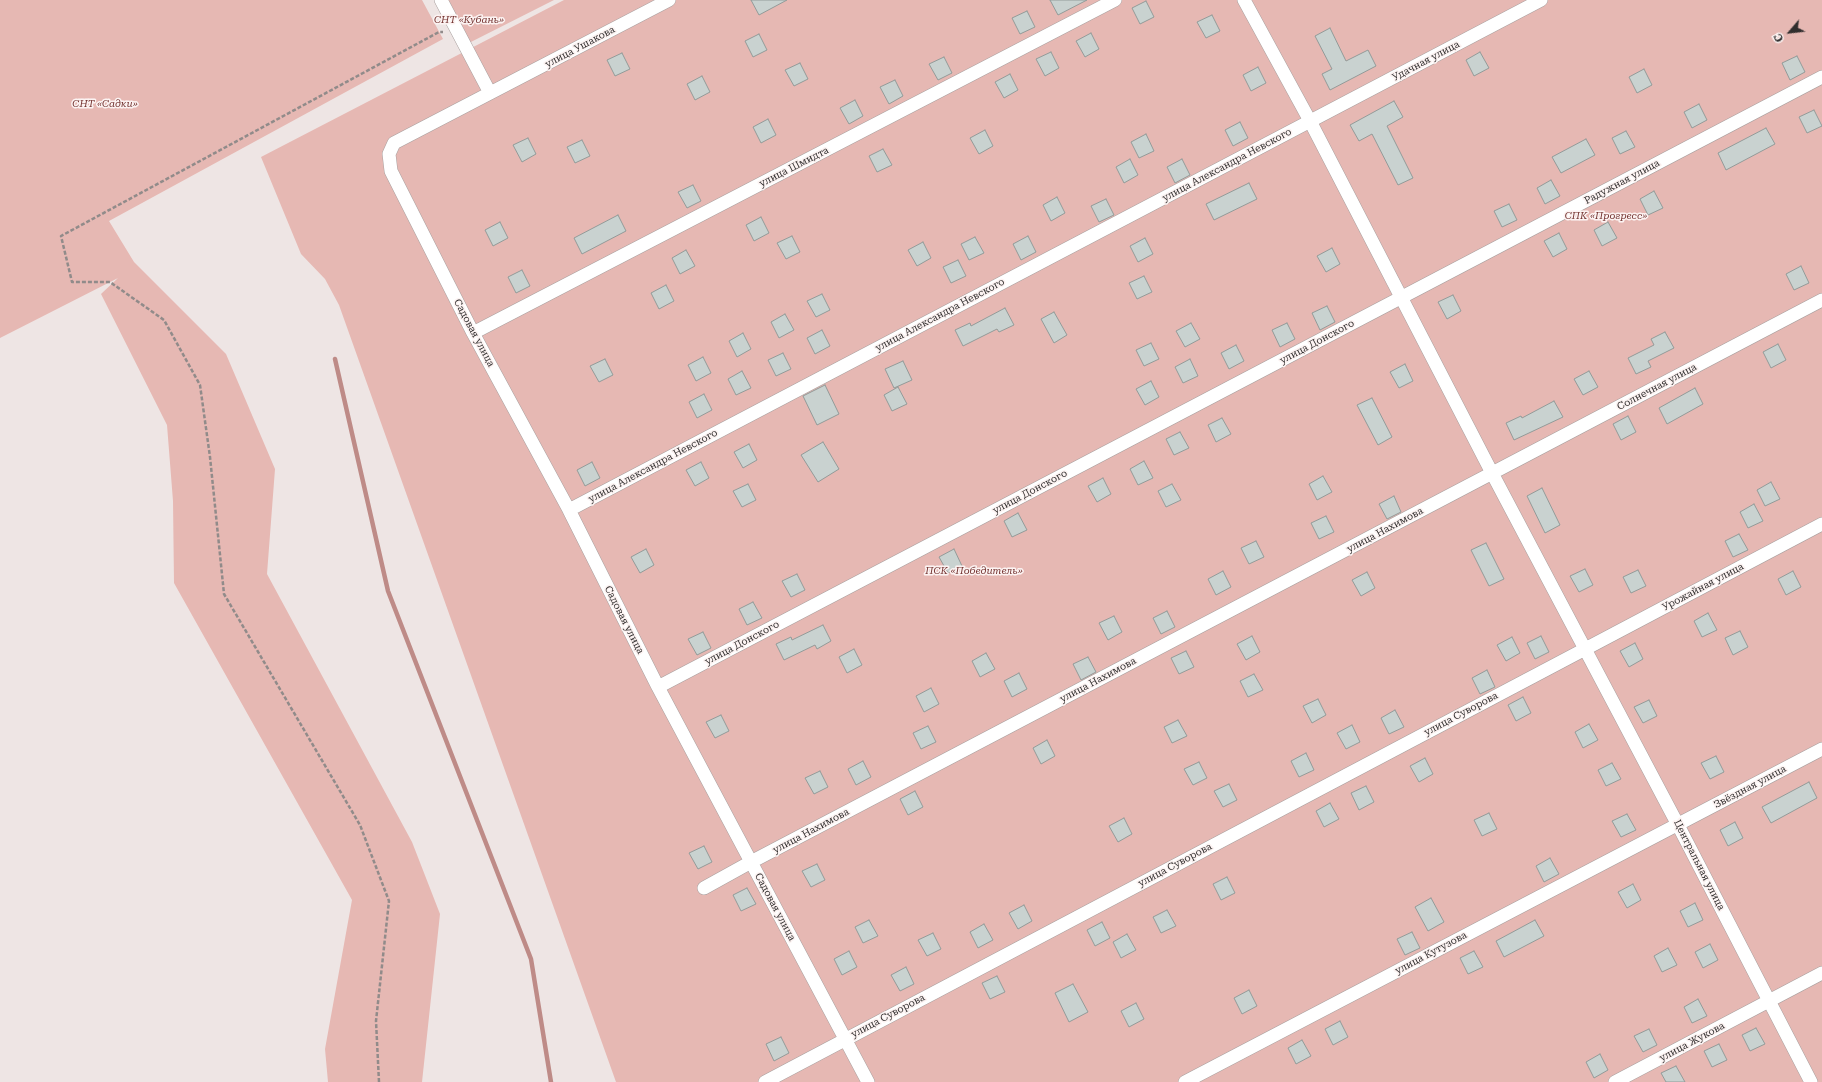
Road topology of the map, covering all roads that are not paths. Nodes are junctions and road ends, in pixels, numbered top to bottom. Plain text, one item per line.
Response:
1 (441, 0) edge
2 (669, 0) edge
3 (1115, 0) edge
4 (1244, 0) edge
5 (1541, 0) edge
6 (1822, 78) edge
7 (490, 94) junction
8 (1310, 121) junction
9 (389, 154) joint
10 (1401, 298) junction
11 (1822, 300) edge
12 (473, 333) junction
13 (1492, 473) junction
14 (569, 510) junction
15 (1822, 524) edge
16 (1585, 649) junction
17 (658, 687) junction
18 (1822, 749) edge
19 (1678, 824) junction
20 (751, 862) junction
21 (704, 888) dead end
22 (1822, 973) edge
23 (1769, 1001) junction
24 (846, 1039) junction
25 (765, 1082) edge
26 (868, 1082) edge
27 (1185, 1082) edge
28 (1614, 1082) edge
29 (1811, 1082) edge

1 - 7 street
2 - 7 street, улица Ушакова
3 - 12 street, улица Шмидта
4 - 8 street, Центральная улица
5 - 8 street, Удачная улица
6 - 10 street, Радужная улица
7 - 9 street, улица Ушакова
8 - 10 street, Центральная улица
8 - 14 street, улица Александра Невского
9 - 12 street, Садовая улица
10 - 13 street, Центральная улица
10 - 17 street, улица Донского
11 - 13 street, Солнечная улица
12 - 14 street, Садовая улица
13 - 16 street, Центральная улица
13 - 20 street, улица Нахимова
14 - 17 street, Садовая улица
15 - 16 street, Урожайная улица
16 - 19 street, Центральная улица
16 - 24 street, улица Суворова
17 - 20 street, Садовая улица
18 - 19 street, Звёздная улица
19 - 23 street, Центральная улица
19 - 27 street, улица Кутузова
20 - 21 street, улица Нахимова
20 - 24 street, Садовая улица
22 - 23 street, улица Жукова
23 - 28 street, улица Жукова
23 - 29 street, Центральная улица
24 - 25 street, улица Суворова
24 - 26 street, Садовая улица

